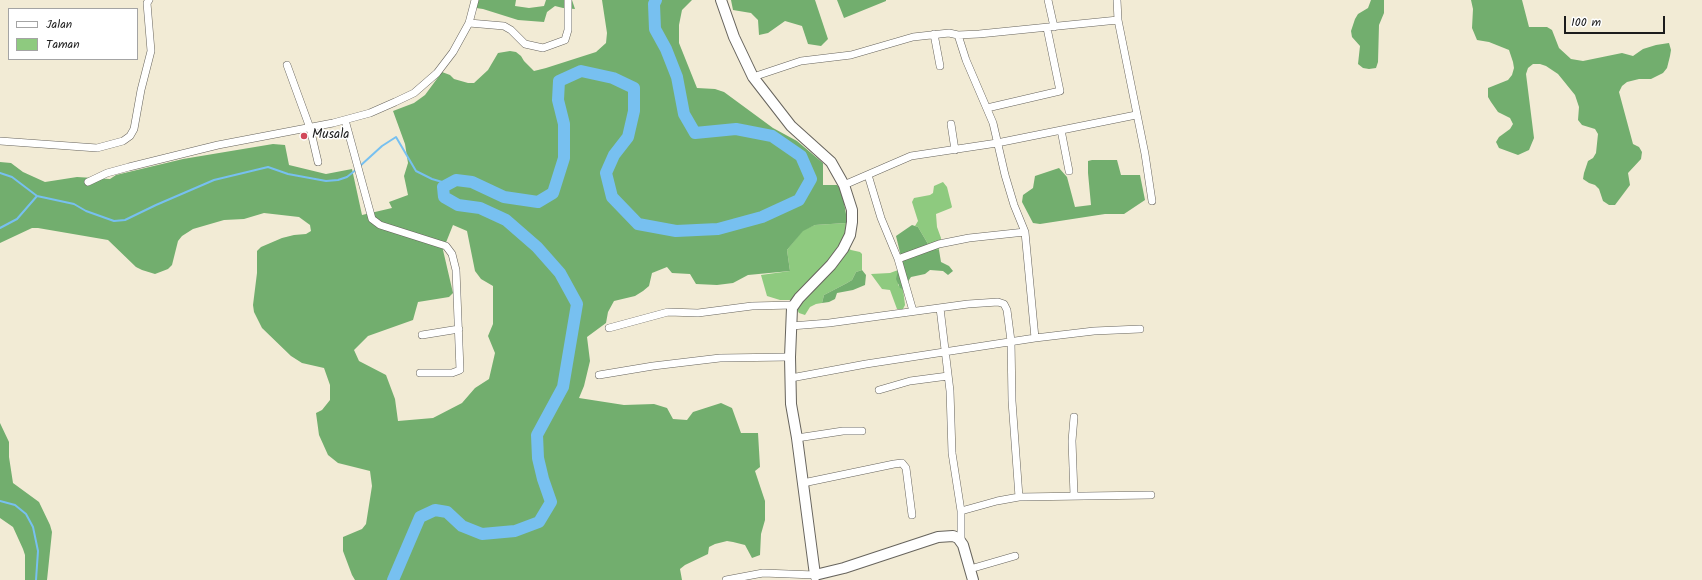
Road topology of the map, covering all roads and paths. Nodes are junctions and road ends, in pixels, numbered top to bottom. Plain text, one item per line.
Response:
1 (149, 0) edge
2 (475, 0) edge
3 (568, 0) edge
4 (721, 0) edge
5 (1048, 0) edge
6 (1117, 0) edge
7 (1118, 20) junction
8 (469, 23) junction
9 (1050, 28) junction
10 (934, 34) junction
11 (958, 35) junction
12 (287, 65) dead end
13 (940, 66) dead end
14 (752, 77) junction
15 (987, 108) junction
16 (1136, 115) junction
17 (344, 120) junction
18 (951, 124) dead end
19 (310, 128) junction
20 (1061, 130) junction
21 (0, 141) edge
22 (997, 143) junction
23 (956, 150) junction
24 (318, 162) dead end
25 (1070, 171) dead end
26 (868, 175) junction
27 (88, 182) dead end
28 (844, 185) junction
29 (1152, 201) dead end
30 (1025, 232) junction
31 (898, 259) junction
32 (793, 305) junction
33 (940, 308) junction
34 (913, 311) junction
35 (791, 326) junction
36 (609, 328) dead end
37 (459, 329) junction
38 (1140, 329) dead end
39 (422, 335) dead end
40 (1035, 338) junction
41 (1011, 341) junction
42 (945, 351) junction
43 (790, 357) junction
44 (420, 373) dead end
45 (599, 375) dead end
46 (948, 376) junction
47 (790, 378) junction
48 (879, 390) dead end
49 (1074, 417) dead end
50 (862, 431) dead end
51 (798, 438) junction
52 (803, 483) junction
53 (1074, 495) junction
54 (1151, 495) dead end
55 (1019, 497) junction
56 (961, 512) junction
57 (912, 515) dead end
58 (961, 542) junction
59 (1015, 556) dead end
60 (970, 569) junction
61 (815, 577) edge
62 (726, 580) edge
63 (973, 580) edge

1 - 21 street
2 - 8 street
3 - 8 street
4 - 14 main road
5 - 9 street
6 - 7 street
7 - 9 street
7 - 16 street
8 - 17 street
9 - 11 street
9 - 15 street
10 - 11 street
10 - 13 street
10 - 14 street
11 - 15 street
12 - 19 street
14 - 28 main road
15 - 22 street
16 - 20 street
16 - 29 street
17 - 19 street
17 - 37 street
18 - 23 street
19 - 24 street
19 - 27 street
20 - 22 street
20 - 25 street
22 - 23 street
22 - 30 street
23 - 26 street
26 - 28 street
26 - 31 street
28 - 32 main road
30 - 31 street
30 - 40 street
31 - 34 street
32 - 35 main road
32 - 36 street
33 - 34 street
33 - 41 street
33 - 42 street
34 - 35 street
35 - 43 main road
37 - 39 street
37 - 44 street
38 - 40 street
40 - 41 street
41 - 42 street
41 - 55 street
42 - 46 street
42 - 47 street
43 - 45 street
43 - 47 main road
46 - 48 street
46 - 56 street
47 - 51 main road
49 - 53 street
50 - 51 street
51 - 52 main road
52 - 57 street
52 - 61 main road
53 - 54 street
53 - 55 street
55 - 56 street
56 - 58 street
58 - 60 main road
58 - 61 main road
59 - 60 street
60 - 63 main road
61 - 62 street

